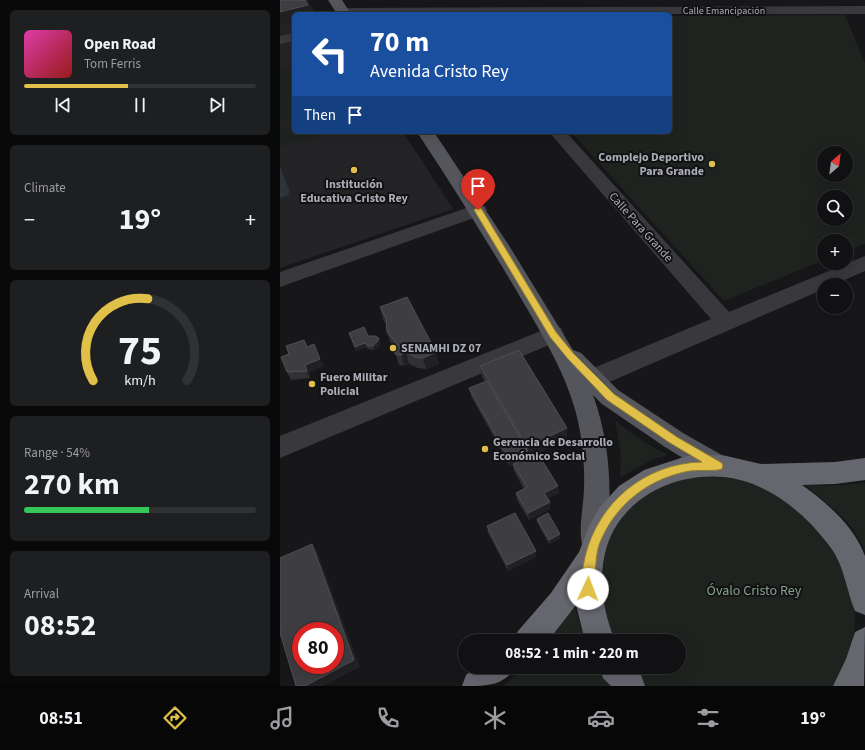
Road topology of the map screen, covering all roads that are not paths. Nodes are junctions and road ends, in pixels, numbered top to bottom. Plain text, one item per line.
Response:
1 (334, 0) edge
2 (501, 8) edge
3 (860, 11) edge
4 (342, 12) edge
5 (375, 12) edge
6 (292, 37) edge
7 (280, 40) edge
8 (426, 134) edge
9 (559, 134) edge
10 (478, 210) junction
11 (865, 263) edge
12 (280, 280) edge
13 (726, 322) junction
14 (553, 334) junction
15 (592, 379) junction
16 (280, 447) edge
17 (718, 466) junction
18 (865, 469) edge
19 (755, 473) junction
20 (592, 551) junction
21 (865, 601) edge
22 (535, 634) edge
23 (597, 634) edge
24 (865, 642) edge
25 (492, 674) edge
26 (620, 674) edge
27 (477, 686) edge
28 (630, 686) edge
29 (848, 686) edge

1 - 4 main road
2 - 3 street, Calle Emancipación
2 - 5 street, Calle Emancipación
6 - 7 street
8 - 10 main road
9 - 13 street, Calle Para Grande
10 - 12 street
10 - 14 main road
11 - 13 street
13 - 15 street
14 - 15 main road
14 - 16 street
14 - 20 main road
15 - 17 main road
17 - 19 highway
17 - 20 highway
18 - 19 highway
19 - 21 highway
20 - 22 highway
20 - 23 highway
24 - 29 highway
25 - 27 highway
26 - 28 highway

